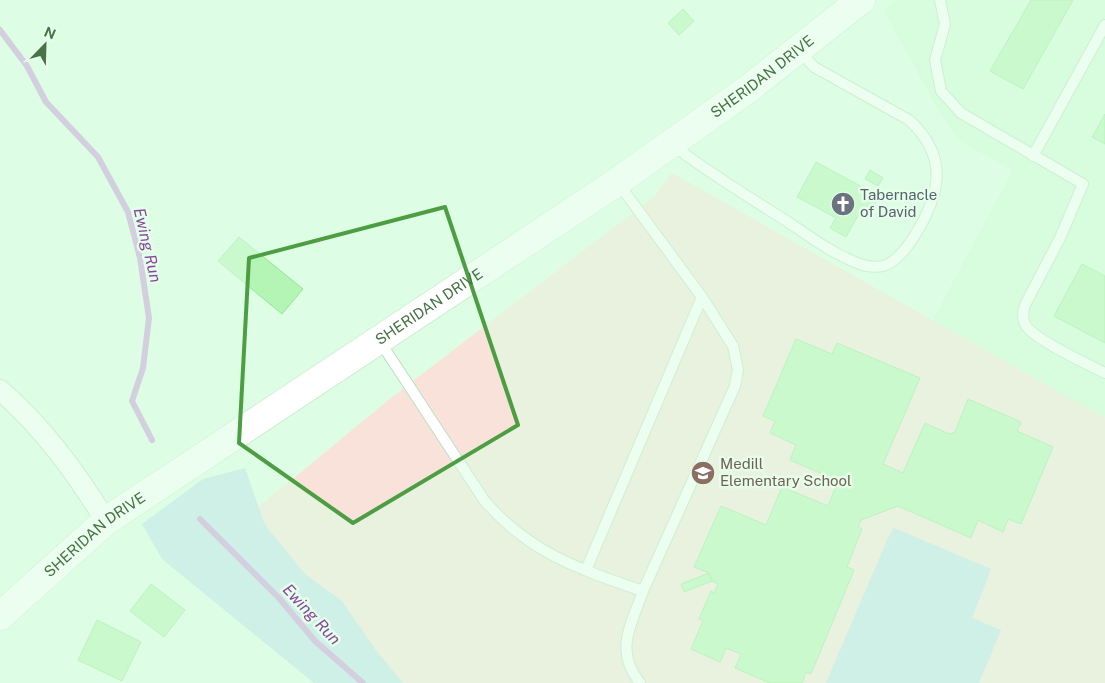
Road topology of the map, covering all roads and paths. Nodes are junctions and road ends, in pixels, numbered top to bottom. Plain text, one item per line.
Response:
1 (862, 0) edge
2 (940, 0) edge
3 (1105, 25) edge
4 (798, 48) junction
5 (671, 144) junction
6 (1033, 156) junction
7 (617, 182) junction
8 (702, 297) junction
9 (378, 339) junction
10 (1105, 373) edge
11 (0, 390) edge
12 (106, 521) junction
13 (586, 570) junction
14 (644, 591) junction
15 (3, 606) edge
16 (640, 683) edge

1 - 4 street, SHERIDAN DRIVE
2 - 6 lane
3 - 6 lane
4 - 5 street, SHERIDAN DRIVE
4 - 5 lane
5 - 7 street, SHERIDAN DRIVE
6 - 10 lane
7 - 8 lane
7 - 9 street, SHERIDAN DRIVE
8 - 13 lane
8 - 14 lane
9 - 12 street, SHERIDAN DRIVE
9 - 13 lane
11 - 12 street
12 - 15 street, SHERIDAN DRIVE
13 - 14 lane
14 - 16 lane

